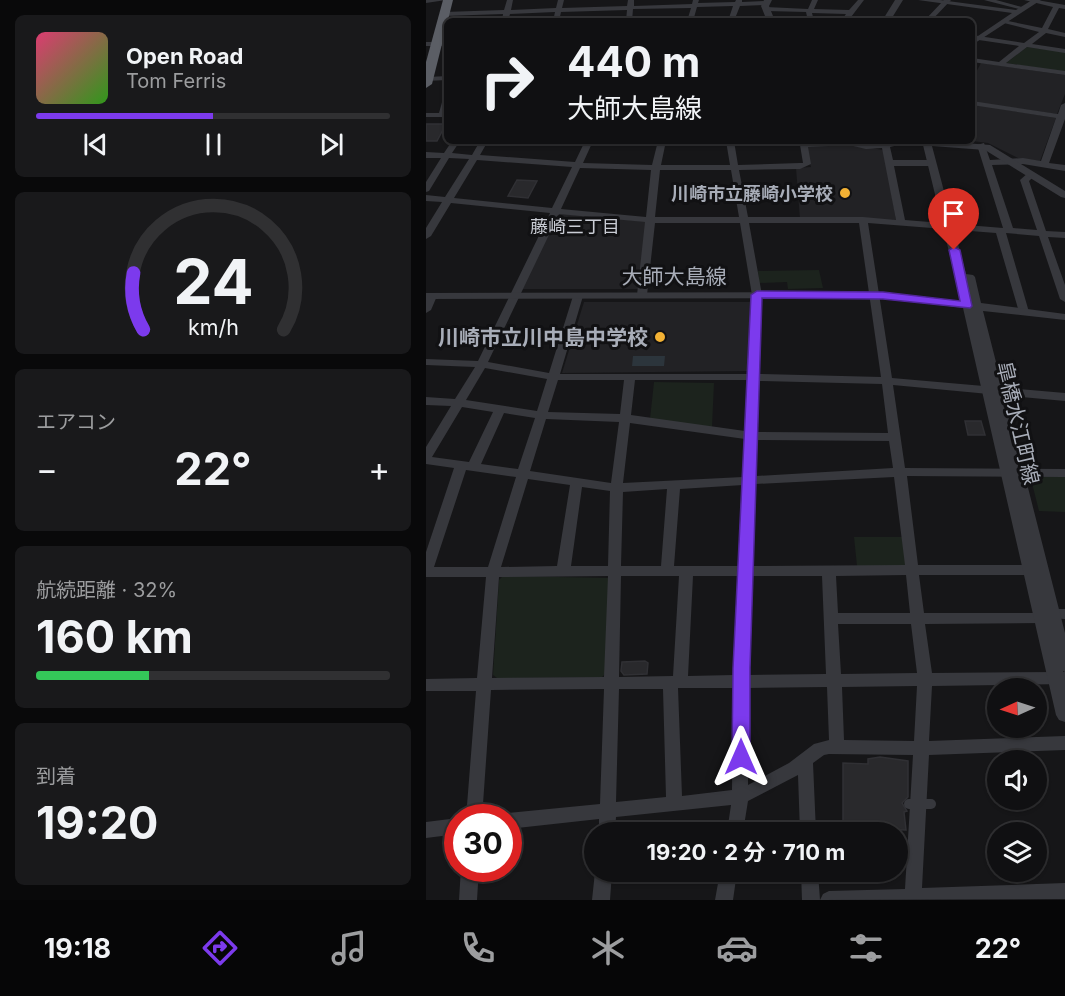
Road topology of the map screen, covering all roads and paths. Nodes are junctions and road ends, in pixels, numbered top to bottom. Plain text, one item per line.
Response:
1 (443, 0) edge
2 (448, 0) edge
3 (510, 0) edge
4 (561, 0) edge
5 (631, 0) edge
6 (658, 0) edge
7 (815, 0) edge
8 (861, 0) edge
9 (899, 0) edge
10 (922, 0) edge
11 (987, 0) edge
12 (426, 1) edge
13 (738, 1) edge
14 (947, 1) edge
15 (1032, 1) edge
16 (695, 3) edge
17 (767, 4) edge
18 (1061, 7) edge
19 (656, 8) junction
20 (630, 9) junction
21 (1016, 9) junction
22 (810, 10) junction
23 (507, 12) junction
24 (558, 12) junction
25 (850, 12) junction
26 (489, 13) junction
27 (444, 14) junction
28 (488, 18) edge
29 (506, 18) edge
30 (557, 18) edge
31 (629, 18) edge
32 (691, 18) edge
33 (732, 18) edge
34 (811, 18) edge
35 (846, 18) edge
36 (888, 18) edge
37 (930, 18) edge
38 (1003, 22) junction
39 (1044, 32) junction
40 (1065, 35) edge
41 (975, 38) edge
42 (975, 38) edge
43 (975, 39) edge
44 (435, 44) edge
45 (1024, 46) junction
46 (1065, 51) edge
47 (426, 58) edge
48 (975, 60) edge
49 (1000, 64) junction
50 (1065, 73) edge
51 (444, 79) edge
52 (427, 82) edge
53 (975, 103) edge
54 (1065, 105) edge
55 (426, 115) edge
56 (444, 115) edge
57 (1063, 116) edge
58 (454, 144) edge
59 (482, 144) edge
60 (587, 144) edge
61 (661, 144) edge
62 (731, 144) edge
63 (818, 144) edge
64 (866, 144) edge
65 (891, 144) edge
66 (930, 144) edge
67 (931, 144) edge
68 (964, 144) edge
69 (981, 145) junction
70 (886, 146) junction
71 (426, 155) edge
72 (447, 156) junction
73 (473, 156) junction
74 (1013, 162) junction
75 (889, 163) junction
76 (932, 163) junction
77 (987, 163) junction
78 (1044, 164) junction
79 (576, 165) junction
80 (735, 167) junction
81 (656, 168) junction
82 (1065, 168) edge
83 (1032, 174) junction
84 (426, 189) edge
85 (1065, 195) edge
86 (426, 198) edge
87 (447, 199) junction
88 (556, 211) junction
89 (650, 220) junction
90 (744, 220) junction
91 (863, 220) junction
92 (901, 223) junction
93 (953, 227) junction
94 (1004, 231) junction
95 (1043, 234) junction
96 (1065, 235) edge
97 (426, 236) edge
98 (642, 295) junction
99 (757, 295) junction
100 (873, 295) junction
101 (429, 296) edge
102 (515, 296) junction
103 (578, 296) junction
104 (1065, 298) edge
105 (971, 306) junction
106 (426, 310) edge
107 (1023, 312) junction
108 (1065, 318) edge
109 (426, 362) edge
110 (482, 364) junction
111 (553, 377) junction
112 (753, 377) junction
113 (630, 378) junction
114 (885, 381) junction
115 (992, 390) junction
116 (1065, 397) edge
117 (426, 401) edge
118 (459, 403) junction
119 (500, 409) junction
120 (541, 415) junction
121 (624, 418) junction
122 (750, 436) junction
123 (894, 437) junction
124 (426, 458) edge
125 (467, 466) junction
126 (1011, 471) junction
127 (900, 472) junction
128 (1065, 472) edge
129 (524, 474) junction
130 (748, 480) junction
131 (577, 482) junction
132 (674, 485) junction
133 (617, 488) junction
134 (912, 570) junction
135 (1030, 570) junction
136 (426, 572) edge
137 (493, 572) junction
138 (563, 572) junction
139 (614, 572) junction
140 (668, 572) junction
141 (686, 572) junction
142 (746, 572) junction
143 (829, 572) junction
144 (1053, 615) edge
145 (919, 618) junction
146 (832, 619) junction
147 (1062, 674) edge
148 (925, 679) junction
149 (835, 681) junction
150 (675, 683) junction
151 (741, 683) junction
152 (485, 684) junction
153 (611, 684) junction
154 (426, 685) edge
155 (1065, 715) edge
156 (1065, 743) edge
157 (837, 748) junction
158 (921, 748) junction
159 (805, 760) junction
160 (740, 797) junction
161 (674, 803) junction
162 (475, 804) edge
163 (909, 804) dead end
164 (931, 804) dead end
165 (609, 811) junction
166 (522, 820) edge
167 (608, 822) edge
168 (736, 822) edge
169 (808, 822) edge
170 (444, 828) edge
171 (426, 830) edge
172 (469, 882) edge
173 (603, 882) edge
174 (727, 882) edge
175 (810, 882) edge
176 (1065, 891) edge
177 (1000, 896) edge
178 (912, 898) edge
179 (468, 900) edge
180 (601, 900) edge
181 (724, 900) edge
182 (811, 900) edge
183 (832, 900) edge

1 - 12 street
1 - 44 highway
2 - 27 highway
3 - 23 street
4 - 24 street
5 - 20 street
6 - 19 street
7 - 22 street
8 - 25 street
9 - 36 street
10 - 14 street
11 - 21 street
13 - 16 street
13 - 17 street
13 - 33 street
14 - 21 street
14 - 37 street
15 - 18 street
15 - 21 street
15 - 38 street
16 - 19 street
16 - 32 street
17 - 22 street
18 - 39 street
19 - 20 street
20 - 24 street
20 - 31 street
21 - 41 street
22 - 25 street
22 - 34 street
23 - 24 street
23 - 26 street
23 - 29 street
24 - 30 street
25 - 35 street
26 - 27 street
26 - 28 street
27 - 44 highway
38 - 39 street
38 - 42 street
39 - 40 street
39 - 45 street
43 - 45 street
44 - 47 highway
44 - 52 highway
45 - 46 street
45 - 49 street
48 - 49 street
49 - 50 street
51 - 52 street
53 - 57 street
54 - 57 street
55 - 56 street
57 - 78 street
58 - 72 street
59 - 73 street
60 - 79 street
61 - 81 street
62 - 80 street
63 - 80 street
64 - 70 street
65 - 70 street
66 - 76 street, 皐橋水江町線
67 - 93 street, 皐橋水江町線
68 - 69 street
69 - 74 street
69 - 77 street
70 - 75 street
71 - 72 street
72 - 73 street
72 - 84 street
73 - 79 street
73 - 87 street
74 - 77 street
74 - 78 street
74 - 83 street
75 - 76 street
75 - 92 street
76 - 93 street, 皐橋水江町線
77 - 94 street
78 - 82 street
79 - 81 street
79 - 88 street
80 - 81 street
80 - 90 street
81 - 89 street
83 - 85 street
83 - 95 street
86 - 87 street
87 - 88 street
87 - 97 street
88 - 89 street
88 - 102 street
89 - 90 street
89 - 98 street
90 - 91 street
90 - 99 street
91 - 92 street
91 - 100 street
92 - 93 street
93 - 94 street
93 - 105 street, 皐橋水江町線
94 - 95 street
94 - 107 street
95 - 96 street
95 - 104 street
98 - 99 street, 大師大島線
98 - 103 street, 大師大島線
99 - 100 street, 大師大島線
99 - 112 street
100 - 105 street, 大師大島線
100 - 114 street
101 - 102 street, 大師大島線
101 - 106 street
102 - 103 street, 大師大島線
102 - 110 street
103 - 111 street
105 - 107 street, 大師大島線
105 - 115 street, 皐橋水江町線
107 - 108 street, 大師大島線
109 - 110 street
110 - 111 street
110 - 118 street
111 - 113 street
111 - 120 street
112 - 113 street
112 - 114 street
112 - 122 street
113 - 121 street
114 - 115 street
114 - 123 street
115 - 116 street
115 - 126 street, 皐橋水江町線
117 - 118 street
118 - 119 street
118 - 124 street
119 - 120 street
119 - 125 street
120 - 121 street
120 - 129 street
121 - 122 street
121 - 133 street
122 - 123 street
122 - 130 street
123 - 127 street
124 - 125 street
125 - 129 street
125 - 136 street
126 - 127 street
126 - 128 street
126 - 135 street, 皐橋水江町線
126 - 144 street, 皐橋水江町線
127 - 130 street
127 - 134 street
129 - 131 street
129 - 137 street
130 - 132 street
130 - 142 street
131 - 133 street
131 - 138 street
132 - 133 street
132 - 140 street
133 - 139 street
134 - 135 street
134 - 143 street
134 - 145 street
135 - 144 street, 皐橋水江町線
136 - 137 street
137 - 138 street
137 - 152 street
138 - 139 street
139 - 140 street
139 - 153 street
140 - 141 street
141 - 142 street
141 - 150 street
142 - 143 street
142 - 151 street
143 - 146 street
144 - 145 street
144 - 147 street, 皐橋水江町線
145 - 146 street
145 - 148 street
146 - 149 street
147 - 148 street
147 - 155 street, 皐橋水江町線
148 - 149 street
148 - 158 street
149 - 151 street
149 - 157 street
150 - 151 street
150 - 153 street
150 - 161 street
151 - 160 street
152 - 153 street
152 - 154 street
152 - 162 street
153 - 165 street
156 - 158 street
157 - 158 street
157 - 159 street
158 - 178 street
159 - 160 street
159 - 169 street
160 - 161 street
160 - 168 street
161 - 165 street
163 - 164 street, bridge
165 - 166 street
165 - 167 street
170 - 171 street
172 - 179 street
173 - 180 street
174 - 181 street
175 - 182 street
176 - 177 street
177 - 178 street
178 - 183 street

